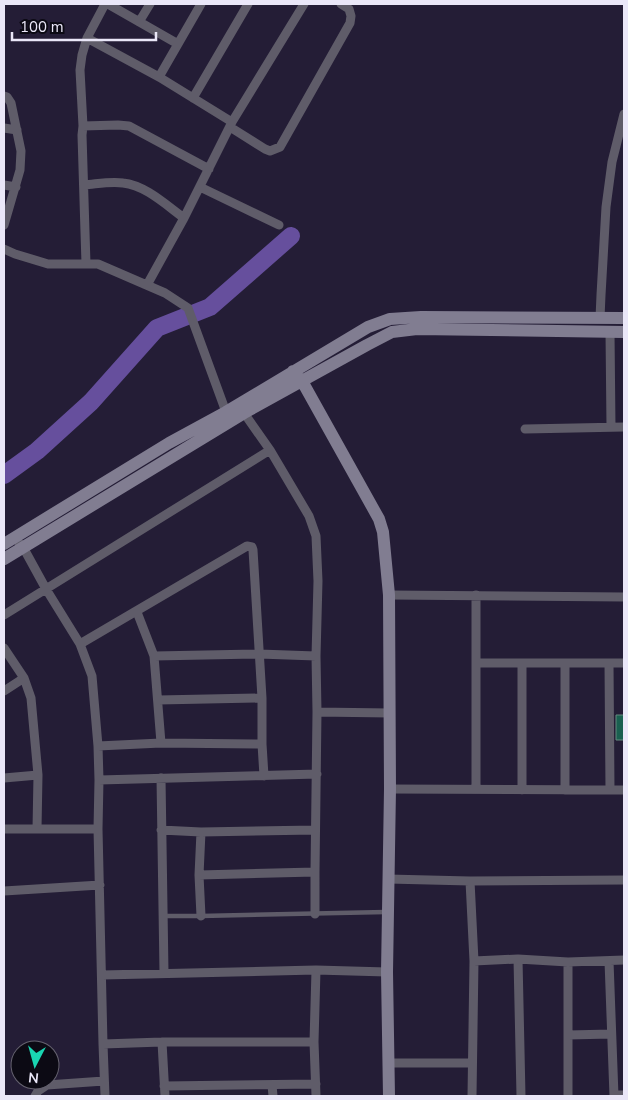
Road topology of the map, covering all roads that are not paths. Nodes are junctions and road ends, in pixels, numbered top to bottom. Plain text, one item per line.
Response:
1 (106, 4) edge
2 (150, 4) edge
3 (201, 4) edge
4 (248, 4) edge
5 (304, 4) edge
6 (347, 5) edge
7 (140, 22) junction
8 (87, 38) junction
9 (178, 44) junction
10 (159, 78) junction
11 (4, 96) edge
12 (193, 98) junction
13 (624, 114) edge
14 (231, 124) junction
15 (83, 126) junction
16 (4, 128) edge
17 (17, 130) junction
18 (209, 169) junction
19 (4, 184) edge
20 (84, 185) junction
21 (200, 186) junction
22 (16, 187) junction
23 (184, 218) junction
24 (4, 225) edge
25 (279, 225) dead end
26 (4, 249) edge
27 (86, 264) junction
28 (147, 285) junction
29 (600, 318) junction
30 (624, 318) edge
31 (610, 332) junction
32 (624, 332) edge
33 (293, 371) junction
34 (302, 381) junction
35 (226, 412) junction
36 (244, 413) junction
37 (611, 427) junction
38 (624, 427) edge
39 (525, 429) dead end
40 (270, 450) junction
41 (13, 543) edge
42 (4, 559) edge
43 (46, 589) junction
44 (389, 595) junction
45 (476, 595) junction
46 (624, 597) edge
47 (137, 612) junction
48 (4, 615) edge
49 (80, 644) junction
50 (4, 648) edge
51 (259, 654) junction
52 (154, 656) junction
53 (316, 656) junction
54 (476, 663) junction
55 (522, 663) junction
56 (565, 663) junction
57 (609, 663) junction
58 (624, 663) edge
59 (24, 678) junction
60 (4, 691) edge
61 (262, 698) junction
62 (158, 700) junction
63 (317, 712) junction
64 (390, 713) junction
65 (160, 743) junction
66 (262, 744) junction
67 (98, 746) junction
68 (317, 774) junction
69 (38, 775) junction
70 (264, 776) junction
71 (4, 778) edge
72 (161, 778) junction
73 (99, 780) junction
74 (390, 789) junction
75 (476, 789) junction
76 (522, 790) junction
77 (565, 790) junction
78 (610, 790) junction
79 (624, 790) edge
80 (4, 829) edge
81 (37, 829) junction
82 (98, 829) junction
83 (161, 830) junction
84 (316, 830) junction
85 (201, 832) junction
86 (315, 872) junction
87 (199, 875) junction
88 (388, 879) junction
89 (624, 880) edge
90 (470, 881) junction
91 (100, 885) junction
92 (4, 891) edge
93 (388, 912) junction
94 (315, 914) junction
95 (163, 916) junction
96 (201, 916) junction
97 (518, 959) junction
98 (624, 960) edge
99 (474, 961) junction
100 (609, 961) junction
101 (568, 962) junction
102 (316, 970) junction
103 (387, 972) junction
104 (164, 973) junction
105 (102, 975) junction
106 (611, 1034) junction
107 (568, 1035) junction
108 (162, 1042) junction
109 (314, 1042) junction
110 (102, 1044) junction
111 (472, 1063) junction
112 (388, 1064) junction
113 (104, 1081) junction
114 (316, 1084) junction
115 (272, 1085) junction
116 (164, 1086) junction
117 (624, 1095) edge
118 (35, 1096) edge
119 (105, 1096) edge
120 (165, 1096) edge
121 (273, 1096) edge
122 (316, 1096) edge
123 (389, 1096) edge
124 (472, 1096) edge
125 (521, 1096) edge
126 (568, 1096) edge
127 (614, 1096) edge

1 - 7 street
1 - 8 street
2 - 7 street
3 - 9 street
4 - 12 street
5 - 14 street
6 - 14 street
7 - 9 street
8 - 10 street
8 - 15 street
9 - 10 street
10 - 12 street
11 - 17 street
12 - 14 street
13 - 29 street
14 - 18 street
15 - 18 street
15 - 20 street
16 - 17 street
17 - 22 street
18 - 21 street
19 - 22 street
20 - 23 street
20 - 27 street
21 - 23 street
21 - 25 street
22 - 24 street
23 - 28 street
26 - 27 street
27 - 28 street
28 - 35 street
29 - 30 street
29 - 33 street
31 - 32 street
31 - 34 street
31 - 37 street
33 - 34 street
33 - 35 street
34 - 36 street
34 - 44 street
35 - 41 street
36 - 40 street
36 - 41 street
37 - 38 street
37 - 39 street
40 - 43 street
40 - 53 street
41 - 42 street
41 - 43 street
43 - 48 street
43 - 49 street
44 - 45 street
44 - 64 street
45 - 46 street
45 - 54 street
47 - 49 street
47 - 51 street
47 - 52 street
49 - 67 street
50 - 59 street
51 - 52 street
51 - 53 street
51 - 61 street
52 - 62 street
53 - 63 street
54 - 55 street
54 - 75 street
55 - 56 street
55 - 76 street
56 - 57 street
56 - 77 street
57 - 58 street
57 - 78 street
59 - 60 street
59 - 69 street
61 - 62 street
61 - 66 street
62 - 65 street
63 - 64 street
63 - 68 street
64 - 74 street
65 - 66 street
65 - 67 street
66 - 70 street
67 - 73 street
68 - 70 street
68 - 84 street
69 - 71 street
69 - 81 street
70 - 72 street
72 - 73 street
72 - 83 street
73 - 82 street
74 - 75 street
74 - 88 street
75 - 76 street
76 - 77 street
77 - 78 street
78 - 79 street
80 - 81 street
81 - 82 street
82 - 91 street
83 - 85 street
83 - 95 street
84 - 85 street
84 - 86 street
85 - 87 street
86 - 87 street
86 - 94 street
87 - 96 street
88 - 90 street
88 - 93 street
89 - 90 street
90 - 99 street
91 - 92 street
91 - 105 street
93 - 94 lane
93 - 103 street
94 - 96 lane
95 - 96 lane
95 - 104 street
97 - 99 street
97 - 101 street
97 - 125 street
98 - 100 street
99 - 111 street
100 - 101 street
100 - 106 street
101 - 107 street
102 - 103 street
102 - 104 street
102 - 109 street
103 - 112 street
104 - 105 street
105 - 110 street
106 - 107 street
106 - 127 street
107 - 126 street
108 - 109 street
108 - 110 street
108 - 116 street
109 - 114 street
110 - 113 street
111 - 112 street
111 - 124 street
112 - 123 street
113 - 118 street
113 - 119 street
114 - 115 street
114 - 122 street
115 - 116 street
115 - 121 street
116 - 120 street
117 - 127 street

